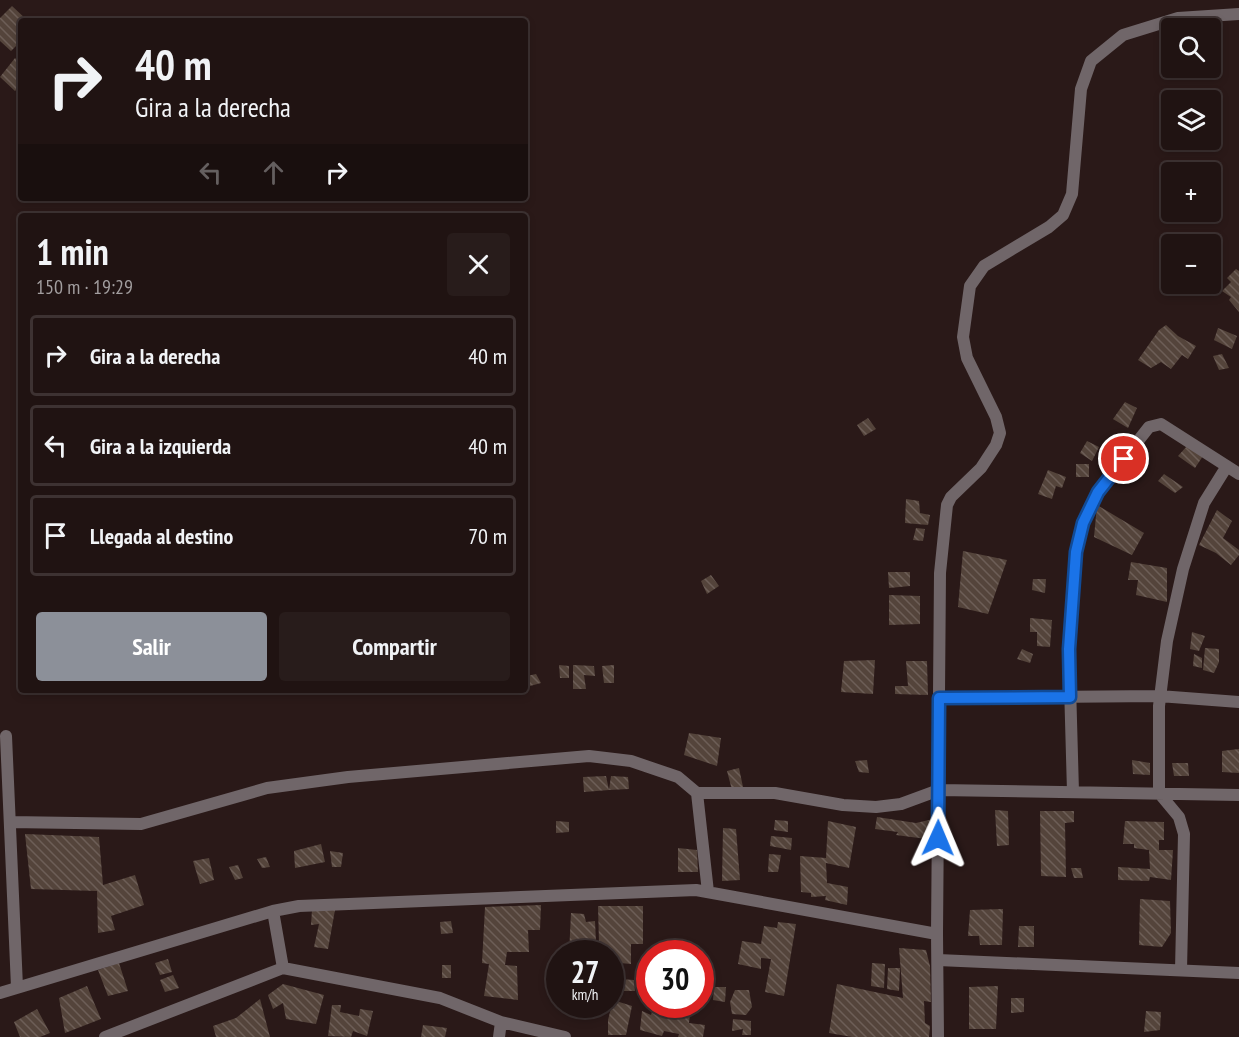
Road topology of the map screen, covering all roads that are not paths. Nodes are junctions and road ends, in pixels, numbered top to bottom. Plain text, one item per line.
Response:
1 (1239, 14) edge
2 (1227, 466) junction
3 (1239, 474) edge
4 (1160, 696) junction
5 (1070, 697) junction
6 (939, 698) junction
7 (1239, 702) edge
8 (6, 736) dead end
9 (939, 790) junction
10 (1073, 792) junction
11 (697, 793) junction
12 (1160, 793) junction
13 (1239, 795) edge
14 (10, 822) junction
15 (708, 892) junction
16 (273, 911) junction
17 (937, 934) junction
18 (938, 960) junction
19 (283, 968) junction
20 (1181, 970) junction
21 (1239, 973) edge
22 (16, 987) junction
23 (0, 993) edge
24 (501, 1022) junction
25 (105, 1037) edge
26 (499, 1037) edge
27 (565, 1037) edge
28 (938, 1037) edge

1 - 6 street
2 - 3 street
2 - 4 street
2 - 5 street
4 - 5 street
4 - 7 street
4 - 12 street
5 - 6 street
5 - 10 street
6 - 9 street
8 - 14 street
9 - 10 street
9 - 11 street
9 - 17 street
10 - 12 street
11 - 14 street
11 - 15 street
12 - 13 street
12 - 20 street
14 - 22 street
15 - 16 street
15 - 17 street
16 - 19 street
16 - 22 street
17 - 18 street
18 - 20 street
18 - 28 street
19 - 24 street
19 - 25 street
20 - 21 street
22 - 23 street
24 - 26 street
24 - 27 street

